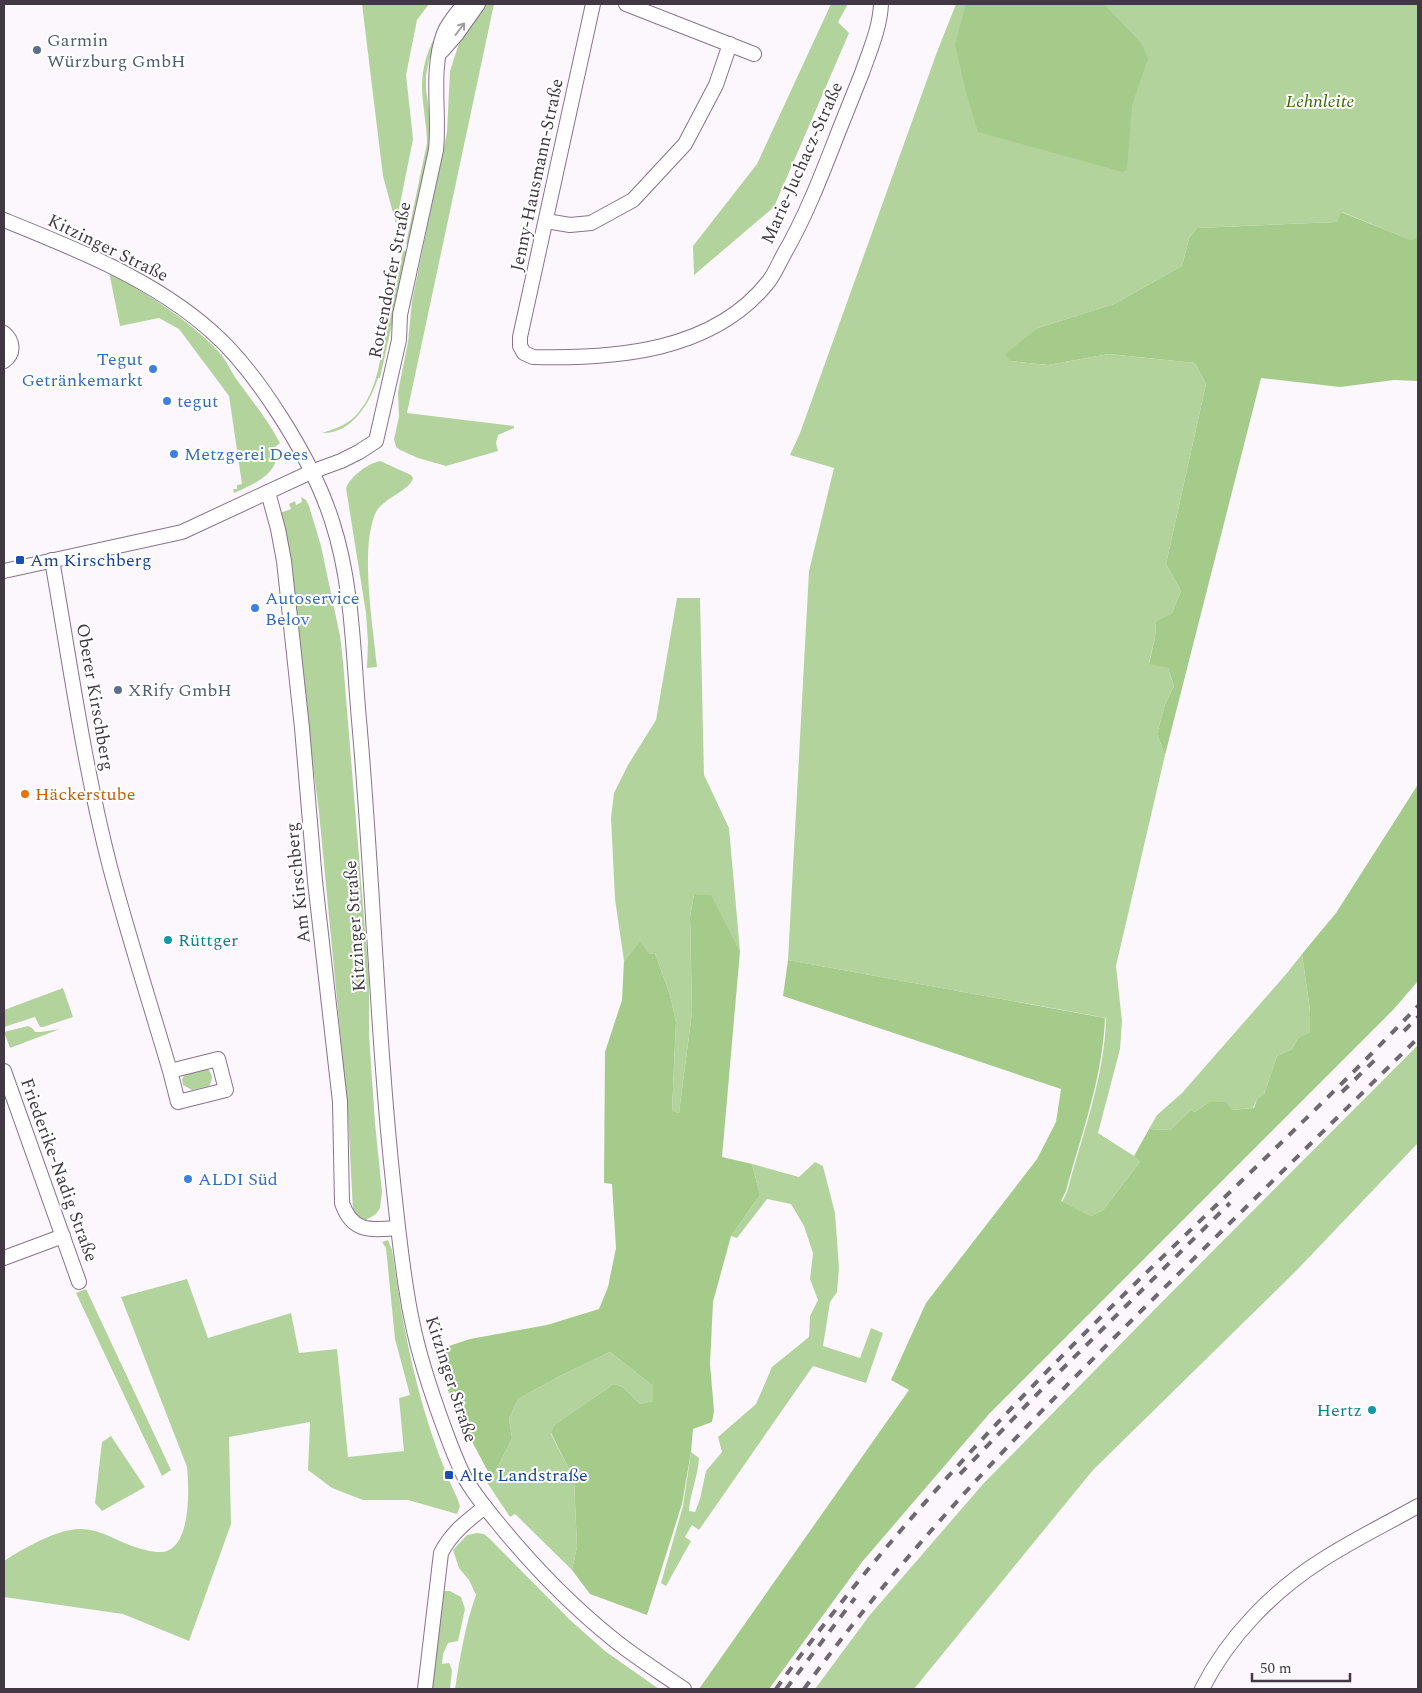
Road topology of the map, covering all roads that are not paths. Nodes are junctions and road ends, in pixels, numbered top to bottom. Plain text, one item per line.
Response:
1 (464, 4) edge
2 (478, 4) edge
3 (594, 4) edge
4 (626, 4) edge
5 (881, 4) edge
6 (730, 44) junction
7 (440, 54) junction
8 (754, 54) dead end
9 (4, 220) edge
10 (546, 221) junction
11 (4, 333) edge
12 (524, 353) joint
13 (4, 361) edge
14 (311, 472) junction
15 (268, 492) junction
16 (52, 560) junction
17 (4, 571) edge
18 (4, 1071) edge
19 (170, 1071) dead end
20 (8, 1100) edge
21 (398, 1228) junction
22 (63, 1236) junction
23 (4, 1258) edge
24 (80, 1282) dead end
25 (1418, 1506) edge
26 (485, 1507) junction
27 (425, 1689) edge
28 (684, 1689) edge
29 (1202, 1689) edge

1 - 7 street, Rottendorfer Straße
7 -> 2 street, Rottendorfer Straße
3 - 10 street, Jenny-Hausmann-Straße
4 - 6 street
5 - 12 street, Marie-Juchacz-Straße
6 - 8 street
6 - 10 street
7 - 14 street, Rottendorfer Straße
9 - 14 street, Kitzinger Straße
10 - 12 street, Jenny-Hausmann-Straße
11 - 13 street
14 - 15 street
14 - 21 street, Kitzinger Straße
15 - 16 street
15 - 21 street, Am Kirschberg
16 - 17 street
16 - 19 street, Oberer Kirschberg
18 - 20 street, Friederike-Nadig Straße
20 - 22 street, Friederike-Nadig Straße
21 - 26 street, Kitzinger Straße
22 - 23 street
22 - 24 street, Friederike-Nadig Straße
25 - 29 street
26 - 27 street
26 - 28 street, Kitzinger Straße

